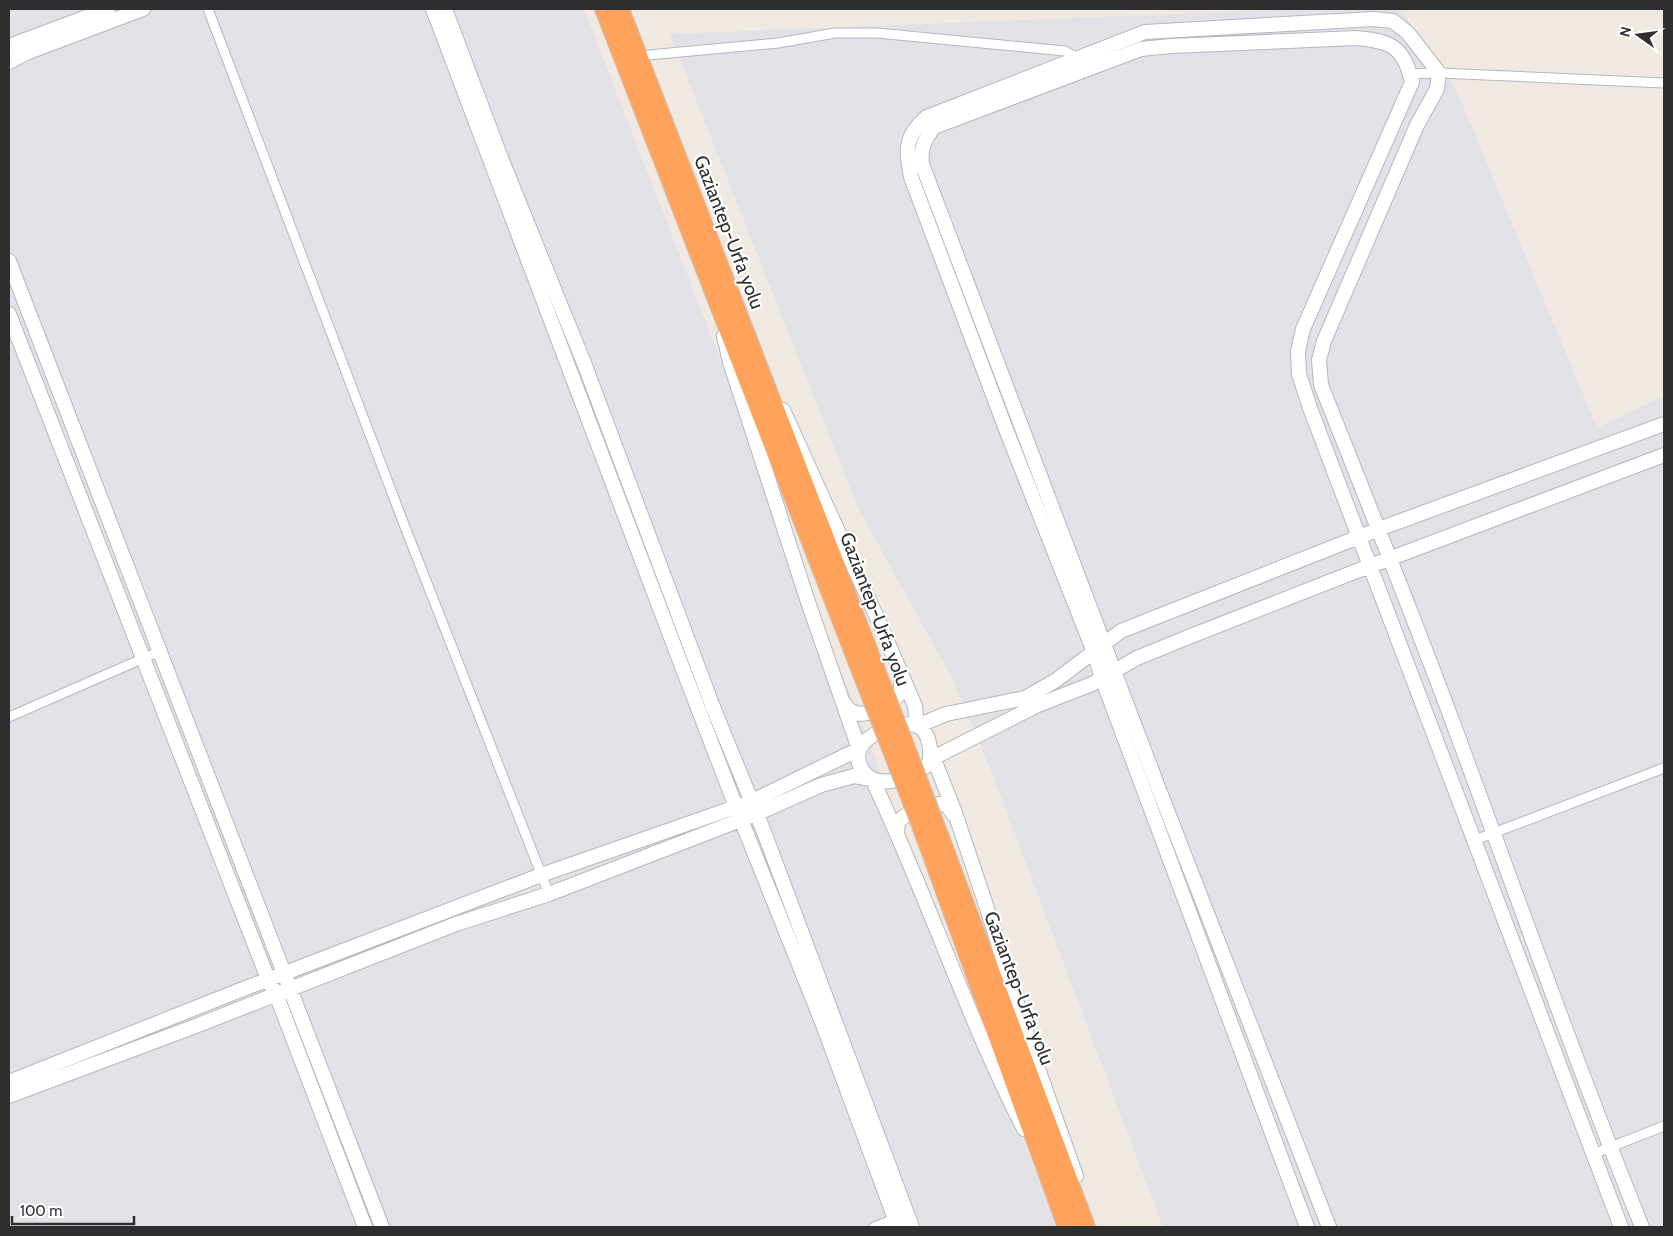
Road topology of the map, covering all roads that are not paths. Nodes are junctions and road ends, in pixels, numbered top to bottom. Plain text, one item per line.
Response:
1 (108, 9) edge
2 (143, 9) edge
3 (208, 9) edge
4 (433, 9) edge
5 (445, 9) edge
6 (604, 9) edge
7 (620, 9) edge
8 (9, 46) edge
9 (638, 56) junction
10 (1077, 58) junction
11 (9, 62) edge
12 (1439, 73) junction
13 (1410, 74) junction
14 (1664, 83) edge
15 (9, 261) edge
16 (713, 290) junction
17 (9, 314) edge
18 (757, 362) junction
19 (1664, 424) edge
20 (1664, 455) edge
21 (1379, 529) junction
22 (1359, 537) junction
23 (1390, 559) junction
24 (1370, 566) junction
25 (1099, 648) junction
26 (160, 652) junction
27 (143, 659) junction
28 (901, 674) junction
29 (1108, 675) junction
30 (876, 690) junction
31 (842, 701) junction
32 (9, 717) edge
33 (917, 726) junction
34 (859, 749) junction
35 (931, 759) junction
36 (1664, 768) edge
37 (872, 779) junction
38 (753, 808) junction
39 (739, 813) junction
40 (925, 818) junction
41 (958, 821) junction
42 (897, 834) junction
43 (1493, 834) junction
44 (1475, 840) junction
45 (540, 875) junction
46 (549, 894) junction
47 (283, 974) junction
48 (268, 980) junction
49 (289, 989) junction
50 (276, 994) junction
51 (9, 1082) edge
52 (9, 1096) edge
53 (1664, 1126) edge
54 (1610, 1146) junction
55 (1593, 1154) junction
56 (1049, 1176) junction
57 (903, 1222) edge
58 (365, 1227) edge
59 (382, 1227) edge
60 (874, 1227) edge
61 (1067, 1227) edge
62 (1086, 1227) edge
63 (1090, 1227) edge
64 (1307, 1227) edge
65 (1329, 1227) edge
66 (1622, 1227) edge
67 (1642, 1227) edge

1 - 8 street
2 - 11 street
3 - 45 street
4 - 39 street
5 - 38 street
6 - 16 highway, Gaziantep-Urfa yolu
7 - 9 highway, Gaziantep-Urfa yolu
9 - 10 street
9 - 18 highway, Gaziantep-Urfa yolu
10 - 12 street
10 - 25 street
12 - 13 street
12 - 14 street
12 - 21 street
13 - 22 street
13 - 25 street
15 - 26 street
16 - 30 highway, Gaziantep-Urfa yolu
16 - 31 street
17 - 27 street
18 - 28 street
18 - 30 highway, Gaziantep-Urfa yolu
19 - 21 street
20 - 23 street
21 - 22 street
21 - 23 street
22 - 24 street
22 - 25 street
23 - 24 street
23 - 43 street
24 - 29 street
24 - 44 street
25 - 29 street
25 - 33 street
26 - 27 street
26 - 47 street
27 - 32 street
27 - 48 street
28 - 31 street
28 - 33 street
29 - 35 street
29 - 64 street
29 - 65 street
30 - 40 highway, Gaziantep-Urfa yolu, bridge
31 - 34 street
33 - 34 street
33 - 35 street
34 - 37 street
34 - 38 street
35 - 37 street
35 - 41 street
36 - 43 street
37 - 38 street
37 - 42 street
38 - 39 street
38 - 57 street
39 - 45 street
39 - 46 street
39 - 57 street
40 - 56 highway, Gaziantep-Urfa yolu
40 - 62 highway, Gaziantep-Urfa yolu
41 - 42 street
41 - 63 street
42 - 56 street
43 - 44 street
43 - 54 street
44 - 55 street
45 - 46 street
45 - 47 street
46 - 49 street
47 - 48 street
47 - 49 street
48 - 50 street
48 - 51 street
49 - 50 street
49 - 59 street
50 - 52 street
50 - 58 street
53 - 54 street
54 - 55 street
54 - 67 street
55 - 66 street
56 - 61 highway, Gaziantep-Urfa yolu
57 - 60 street

